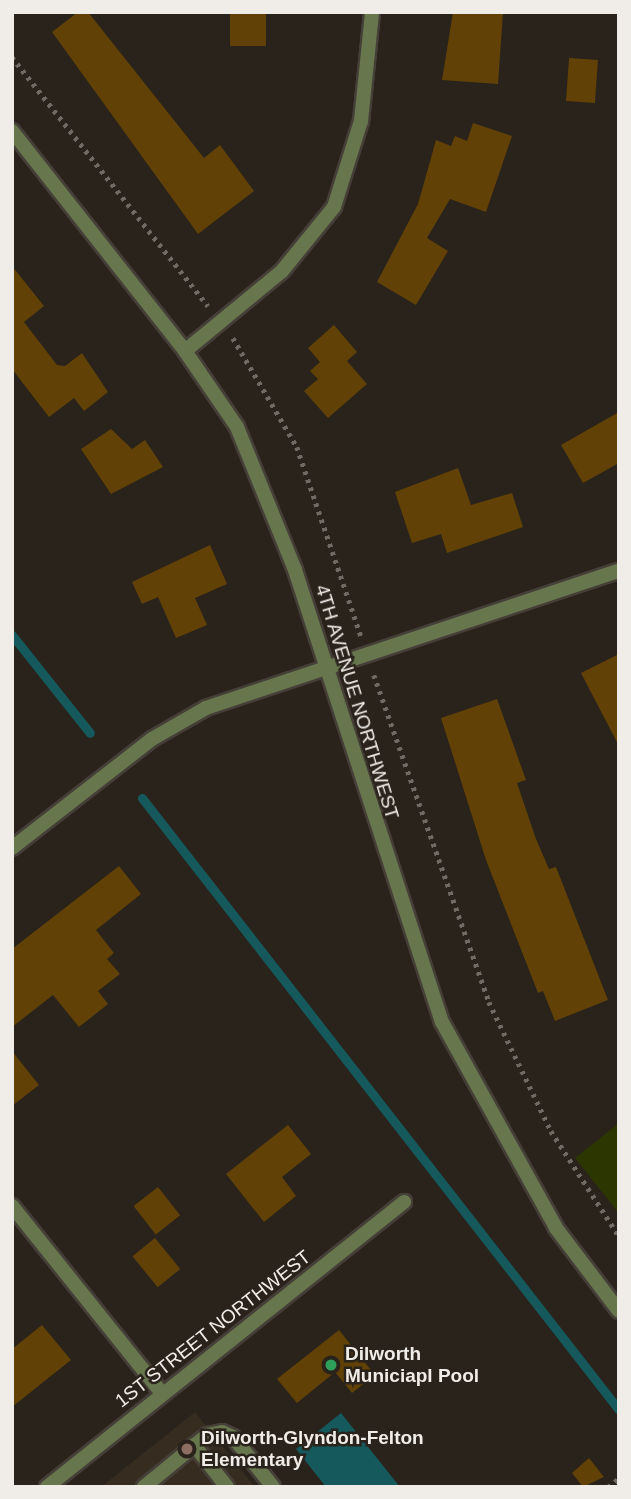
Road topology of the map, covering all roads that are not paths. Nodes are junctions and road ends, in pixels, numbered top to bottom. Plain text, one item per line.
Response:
1 (372, 12) edge
2 (12, 131) edge
3 (185, 351) junction
4 (619, 571) edge
5 (325, 668) junction
6 (12, 848) edge
7 (404, 1202) dead end
8 (12, 1206) edge
9 (619, 1311) edge
10 (162, 1393) junction
11 (194, 1446) junction
12 (148, 1486) edge
13 (47, 1487) edge
14 (227, 1487) edge
15 (273, 1487) edge

1 - 3 street
2 - 3 street, 4TH AVENUE NORTHWEST
3 - 5 street, 4TH AVENUE NORTHWEST
4 - 5 street
5 - 6 street
5 - 9 street, 4TH AVENUE NORTHWEST
7 - 10 street, 1ST STREET NORTHWEST
8 - 10 street
10 - 13 street, 1ST STREET NORTHWEST
11 - 12 street
11 - 14 street
11 - 15 street

